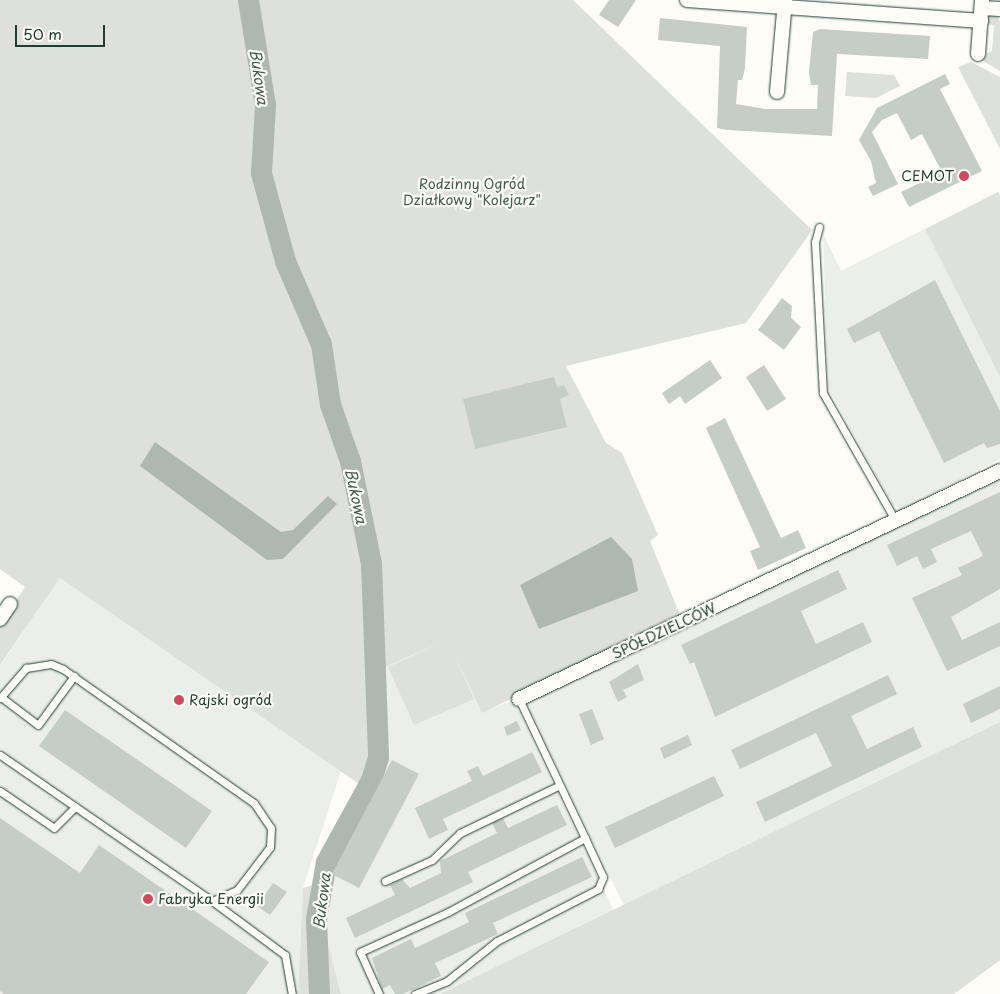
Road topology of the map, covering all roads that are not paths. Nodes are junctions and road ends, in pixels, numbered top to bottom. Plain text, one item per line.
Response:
1 (687, 0) edge
2 (785, 3) edge
3 (1000, 9) edge
4 (982, 10) edge
5 (978, 54) dead end
6 (777, 92) dead end
7 (820, 227) dead end
8 (1000, 471) edge
9 (894, 520) junction
10 (10, 604) dead end
11 (0, 619) edge
12 (74, 676) junction
13 (0, 697) edge
14 (519, 699) joint
15 (0, 756) edge
16 (558, 786) junction
17 (0, 791) edge
18 (75, 807) junction
19 (585, 838) junction
20 (385, 881) dead end
21 (212, 901) junction
22 (292, 994) edge
23 (379, 994) edge
24 (415, 994) edge

1 - 2 street
2 - 4 street
2 - 6 street
3 - 4 street
4 - 5 street
7 - 9 lane
8 - 9 street, SPÓŁDZIELCÓW
9 - 14 street, SPÓŁDZIELCÓW
10 - 11 street
12 - 13 lane
12 - 13 lane
12 - 21 lane
14 - 16 lane, SPÓŁDZIELCÓW
15 - 18 lane
16 - 19 lane, SPÓŁDZIELCÓW
16 - 20 lane
17 - 18 lane
18 - 21 lane
19 - 23 lane
19 - 24 lane, SPÓŁDZIELCÓW
21 - 22 lane

